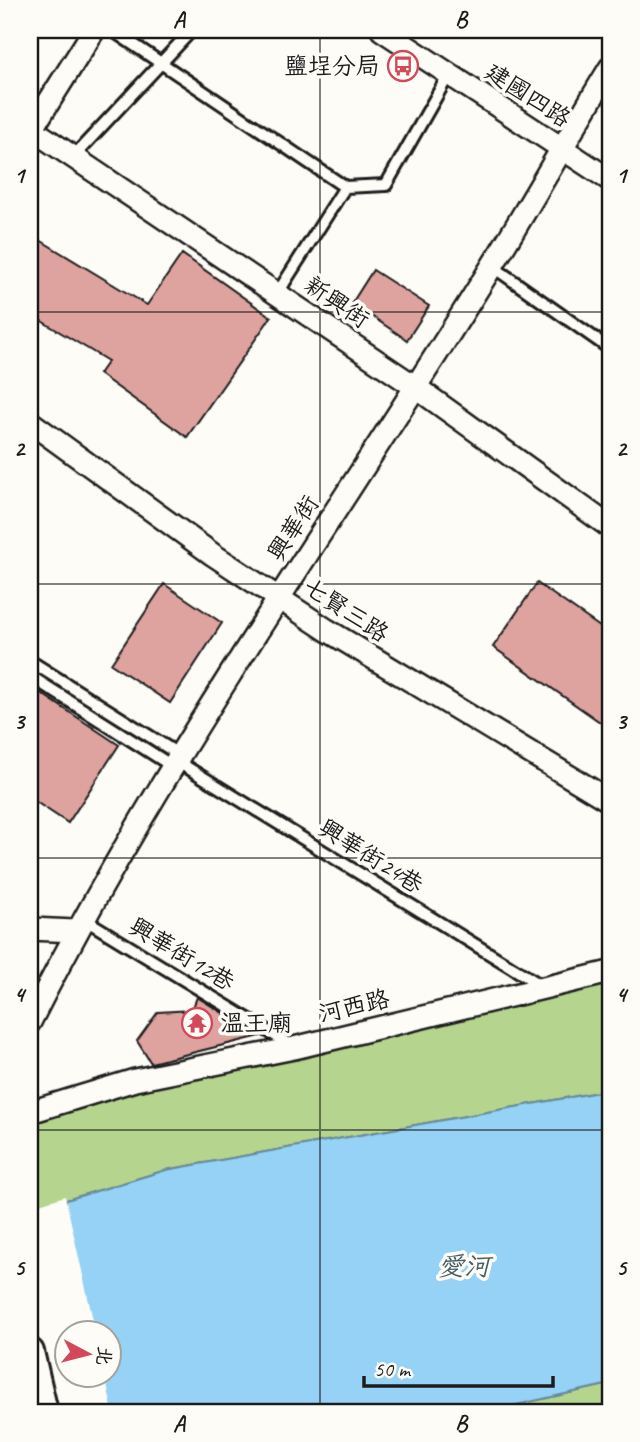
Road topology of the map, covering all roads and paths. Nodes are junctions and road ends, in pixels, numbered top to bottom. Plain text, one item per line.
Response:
1 (94, 30) edge
2 (112, 30) edge
3 (191, 30) edge
4 (382, 30) edge
5 (162, 62) junction
6 (610, 68) edge
7 (449, 74) junction
8 (30, 130) edge
9 (561, 148) junction
10 (73, 157) junction
11 (610, 180) edge
12 (345, 187) junction
13 (492, 266) junction
14 (277, 294) junction
15 (610, 348) edge
16 (414, 386) junction
17 (30, 422) edge
18 (610, 527) edge
19 (279, 598) junction
20 (30, 661) edge
21 (30, 676) edge
22 (175, 760) junction
23 (610, 801) edge
24 (80, 925) junction
25 (30, 929) edge
26 (610, 972) edge
27 (545, 988) junction
28 (30, 1022) edge
29 (294, 1048) junction
30 (30, 1112) edge
31 (30, 1352) edge
32 (44, 1412) edge

1 - 8 street
2 - 5 lane
3 - 5 lane
4 - 7 street, 建國四路
5 - 10 lane
5 - 12 lane
6 - 9 street, 興華街
7 - 9 street, 建國四路
7 - 12 lane
8 - 10 street, 新興街
9 - 11 street, 建國四路
9 - 13 street, 興華街
10 - 14 street, 新興街
12 - 14 lane
13 - 15 lane
13 - 16 street, 興華街
14 - 16 street, 新興街
16 - 18 street, 新興街
16 - 19 street, 興華街
17 - 19 street, 七賢三路
19 - 22 street, 興華街
19 - 23 street, 七賢三路
20 - 22 lane
21 - 22 lane
22 - 24 street, 興華街
22 - 27 lane, 興華街24巷
24 - 25 street
24 - 28 street, 興華街
24 - 29 lane, 興華街12巷
26 - 27 street, 河西路
27 - 29 street, 河西路
29 - 30 street, 河西路
31 - 32 street

